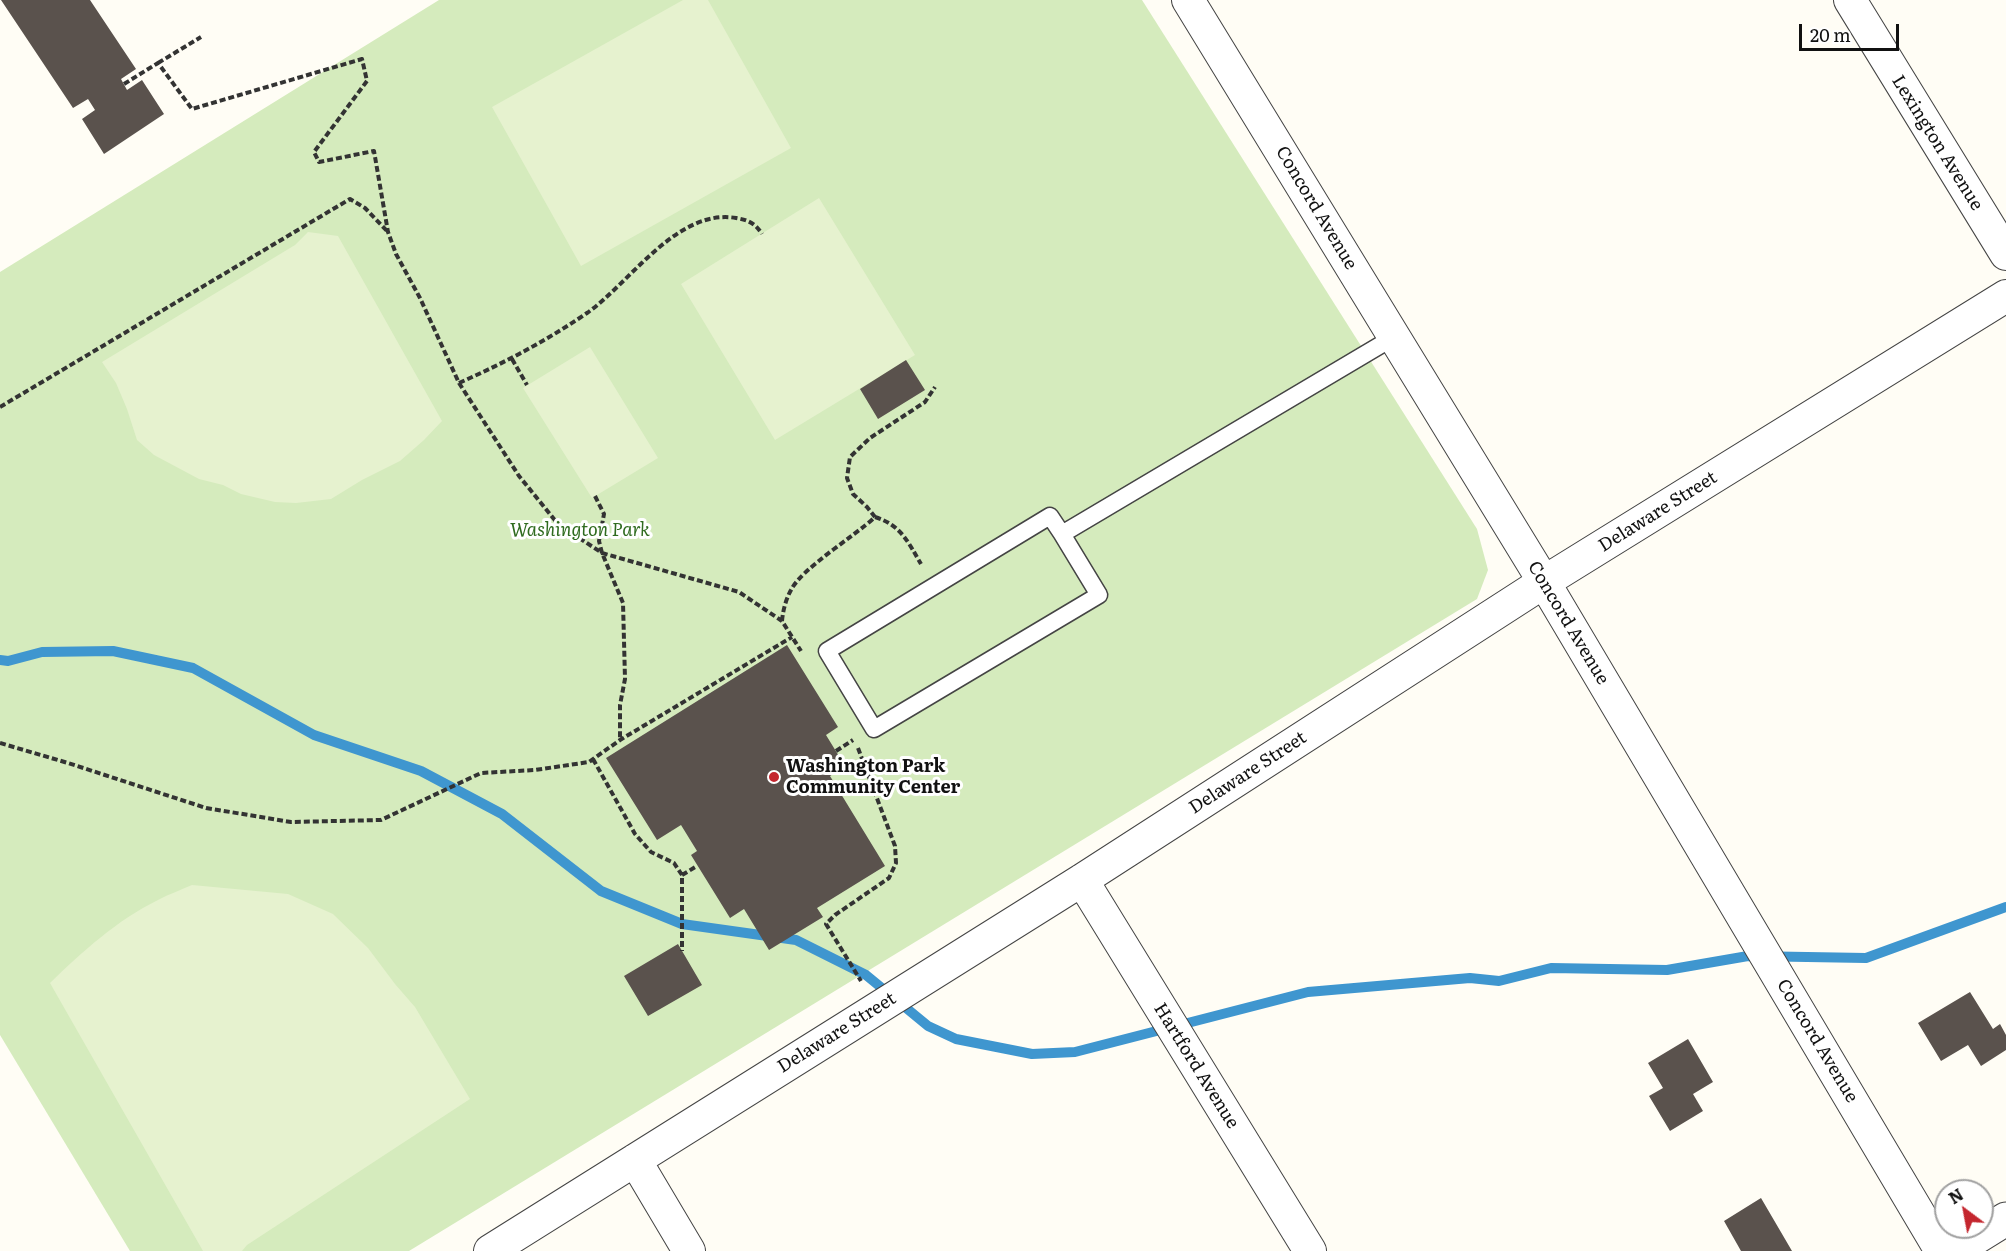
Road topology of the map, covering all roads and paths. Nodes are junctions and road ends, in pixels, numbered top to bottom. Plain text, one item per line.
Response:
1 (1188, 0) edge
2 (1850, 0) edge
3 (201, 37) dead end
4 (158, 63) junction
5 (123, 84) dead end
6 (388, 232) junction
7 (762, 234) dead end
8 (2006, 254) edge
9 (2006, 296) edge
10 (1394, 337) junction
11 (512, 358) junction
12 (459, 383) junction
13 (527, 385) dead end
14 (935, 387) dead end
15 (0, 407) edge
16 (595, 496) dead end
17 (875, 517) junction
18 (1062, 534) junction
19 (602, 553) junction
20 (1544, 582) junction
21 (934, 586) junction
22 (782, 621) junction
23 (792, 637) junction
24 (804, 658) dead end
25 (620, 740) junction
26 (0, 743) edge
27 (836, 751) dead end
28 (593, 759) junction
29 (697, 866) dead end
30 (682, 875) junction
31 (1082, 880) junction
32 (682, 951) dead end
33 (851, 964) dead end
34 (635, 1160) junction
35 (2006, 1219) edge
36 (490, 1251) edge
37 (690, 1251) edge
38 (1310, 1251) edge
39 (1941, 1251) edge
40 (1954, 1251) edge

1 - 10 street, Concord Avenue
2 - 8 street, Lexington Avenue
3 - 4 path
4 - 5 path
4 - 6 path
6 - 12 path
6 - 15 path
7 - 11 path
9 - 20 street, Delaware Street
10 - 18 lane
10 - 20 street, Concord Avenue
11 - 12 path
11 - 13 path
12 - 19 path
14 - 17 path
16 - 19 path
17 - 21 path
17 - 22 path
18 - 21 lane
18 - 21 lane
19 - 22 path
19 - 25 path
20 - 31 street, Delaware Street
20 - 39 street, Concord Avenue
22 - 23 path
23 - 24 path
23 - 25 path
25 - 28 path
26 - 28 path
27 - 33 path
28 - 30 path
29 - 30 path
30 - 32 path
31 - 34 street, Delaware Street
31 - 38 street, Hartford Avenue
34 - 36 street, Delaware Street
34 - 37 street
35 - 40 street

